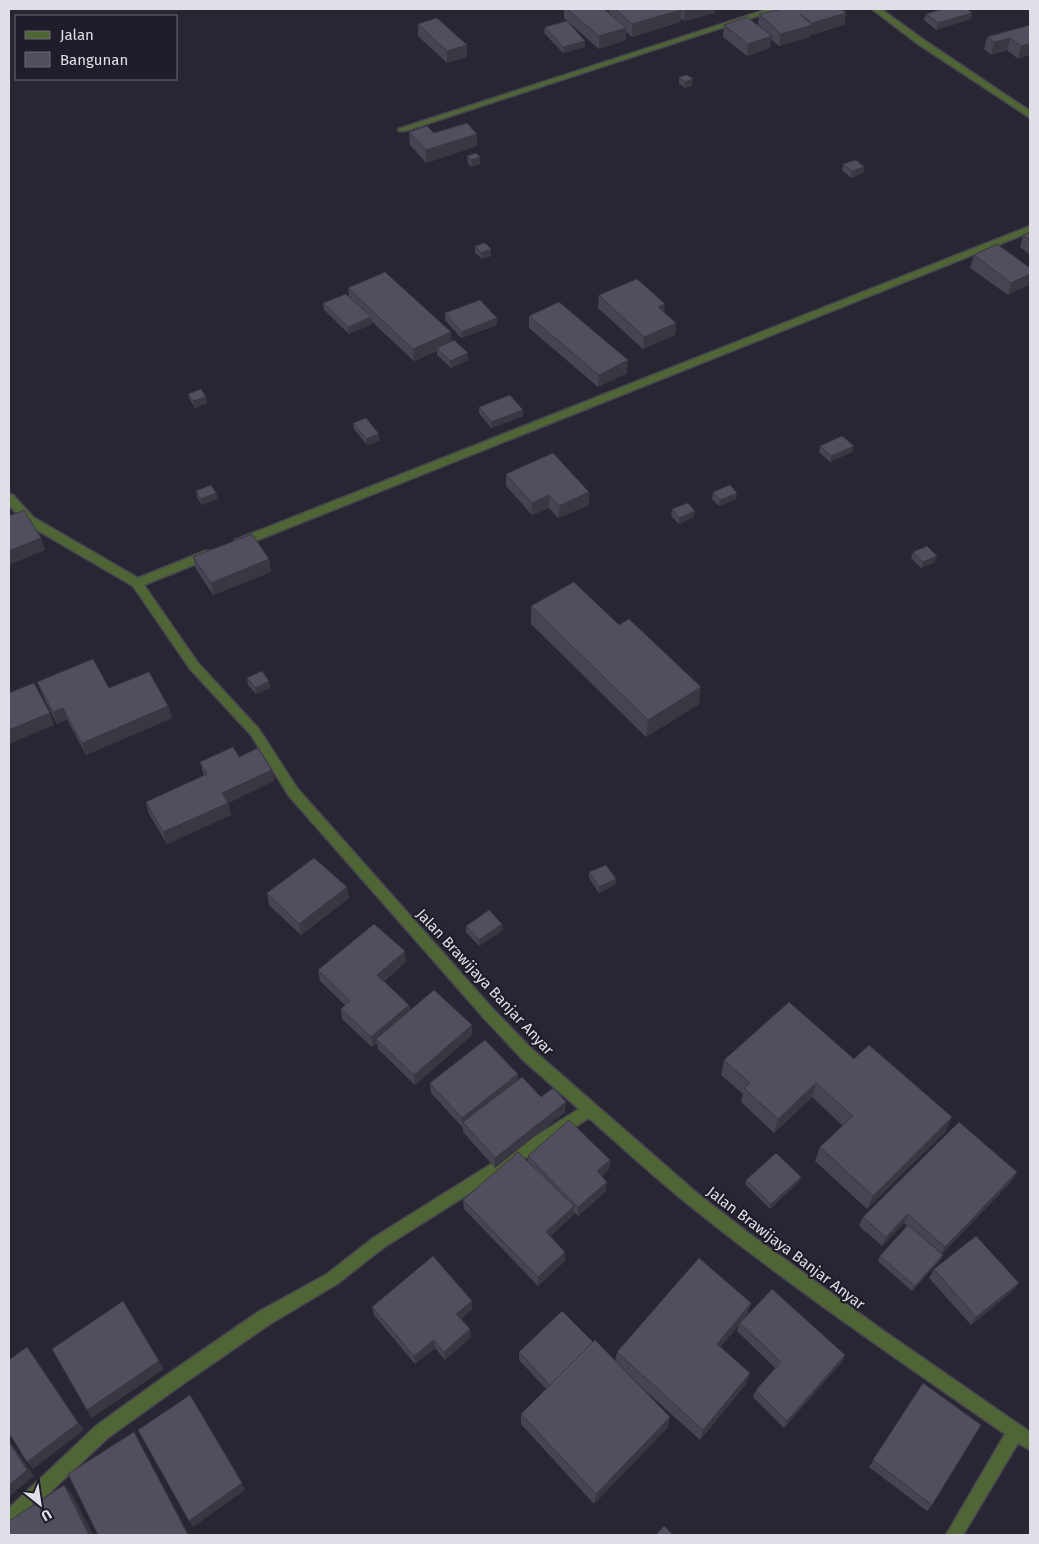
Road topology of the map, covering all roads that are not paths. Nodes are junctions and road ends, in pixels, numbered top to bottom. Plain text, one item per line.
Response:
1 (775, 9) edge
2 (876, 9) edge
3 (1030, 115) edge
4 (402, 129) dead end
5 (1030, 229) edge
6 (9, 498) edge
7 (137, 583) junction
8 (590, 1110) junction
9 (1015, 1433) junction
10 (1030, 1442) edge
11 (9, 1519) edge
12 (954, 1535) edge

1 - 4 street
2 - 3 street
5 - 7 street
6 - 7 street, Jalan Brawijaya Banjar Anyar
7 - 8 street, Jalan Brawijaya Banjar Anyar
8 - 9 street, Jalan Brawijaya Banjar Anyar
8 - 11 street
9 - 10 street, Jalan Brawijaya Banjar Anyar
9 - 12 street

